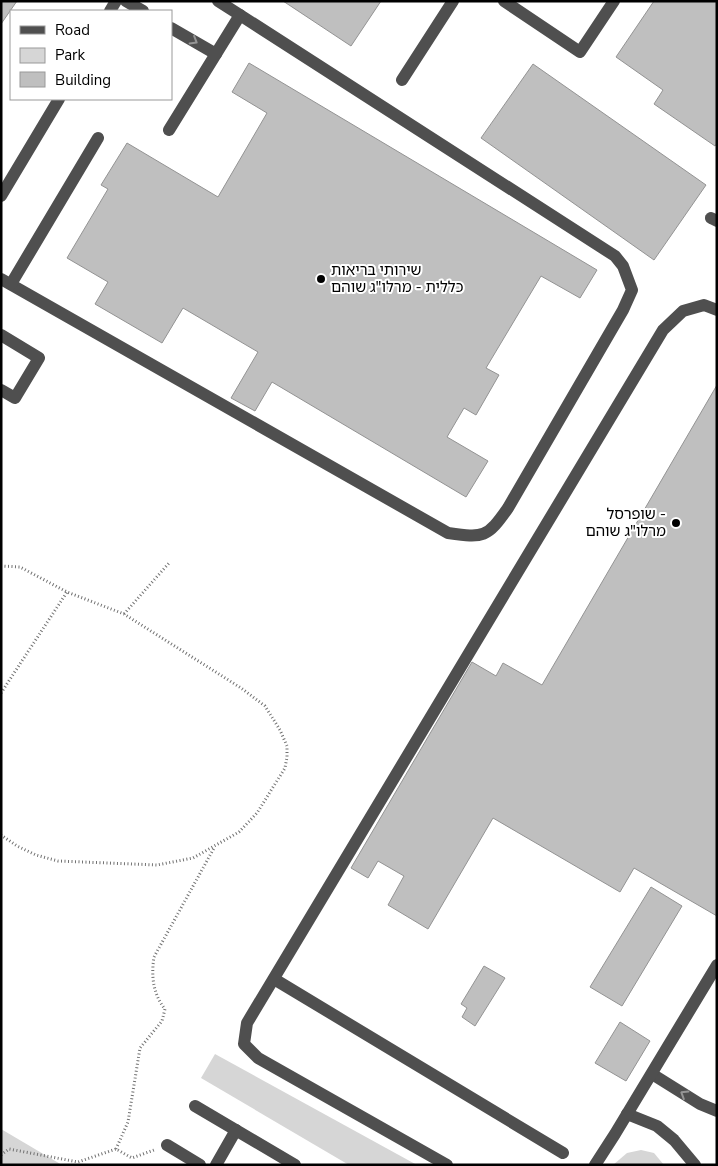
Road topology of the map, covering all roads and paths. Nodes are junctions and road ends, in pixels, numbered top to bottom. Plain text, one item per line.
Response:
1 (126, 1) edge
2 (218, 1) edge
3 (454, 1) edge
4 (504, 1) edge
5 (614, 1) edge
6 (141, 10) edge
7 (240, 15) junction
8 (172, 29) edge
9 (216, 54) junction
10 (402, 80) dead end
11 (58, 100) edge
12 (169, 130) dead end
13 (98, 138) dead end
14 (1, 196) edge
15 (6, 282) edge
16 (717, 310) edge
17 (1, 335) edge
18 (1, 390) edge
19 (169, 563) dead end
20 (1, 566) edge
21 (67, 592) junction
22 (124, 614) junction
23 (1, 693) edge
24 (1, 835) edge
25 (215, 846) junction
26 (717, 965) edge
27 (274, 979) junction
28 (652, 1074) junction
29 (195, 1106) dead end
30 (717, 1111) edge
31 (627, 1114) junction
32 (236, 1130) junction
33 (167, 1145) joint
34 (116, 1150) junction
35 (563, 1153) dead end
36 (1, 1156) edge
37 (200, 1165) edge
38 (216, 1165) edge
39 (295, 1165) edge
40 (447, 1165) edge
41 (595, 1165) edge
42 (695, 1165) edge

1 - 6 street
2 - 7 street
3 - 10 street
4 - 5 street
7 - 9 street
7 - 15 street
8 -> 9 street
9 - 12 street
11 - 14 street
13 - 15 street
16 - 27 street
17 - 18 street
19 - 22 path
20 - 21 path
21 - 22 path
21 - 23 path
22 - 25 path
24 - 25 path
25 - 34 path
26 - 28 street
27 - 35 street
27 - 40 street
30 -> 28 street
28 - 31 street
29 - 32 street
31 - 41 street
31 - 42 street
32 - 38 street
32 - 39 street
33 - 34 path
33 - 37 street
34 - 36 path

